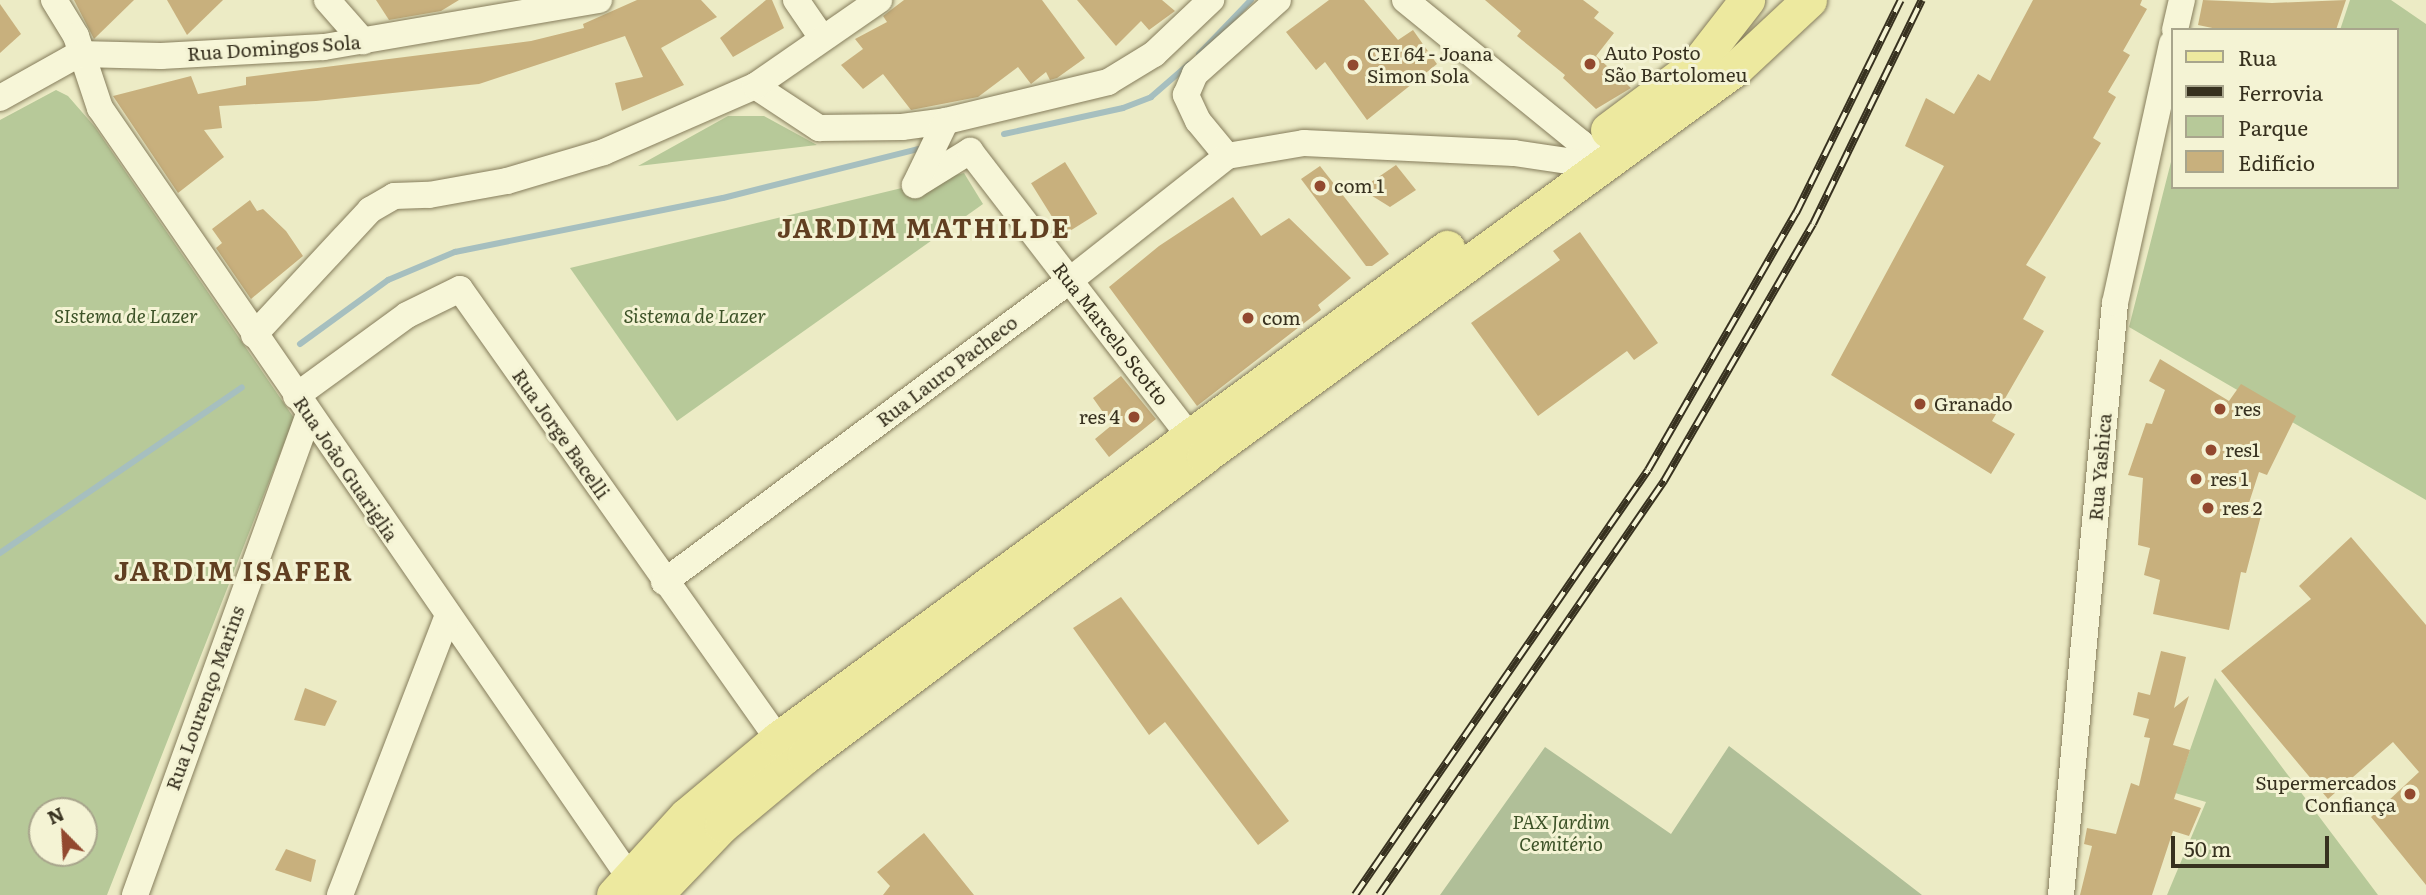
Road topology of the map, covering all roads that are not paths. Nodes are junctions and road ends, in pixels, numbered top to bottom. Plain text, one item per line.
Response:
1 (54, 0) edge
2 (327, 0) edge
3 (796, 0) edge
4 (879, 0) edge
5 (1211, 0) edge
6 (1278, 0) edge
7 (1405, 0) edge
8 (1747, 0) edge
9 (1809, 0) edge
10 (2182, 0) edge
11 (596, 1) edge
12 (2175, 28) edge
13 (822, 38) junction
14 (363, 41) junction
15 (2170, 52) edge
16 (79, 54) junction
17 (755, 86) junction
18 (0, 98) edge
19 (946, 121) junction
20 (1227, 156) junction
21 (1584, 158) junction
22 (1069, 281) junction
23 (254, 335) junction
24 (302, 405) junction
25 (1191, 439) junction
26 (336, 455) junction
27 (291, 462) junction
28 (664, 582) junction
29 (447, 618) junction
30 (479, 664) junction
31 (424, 677) junction
32 (778, 739) junction
33 (632, 890) edge
34 (135, 895) edge
35 (340, 895) edge
36 (2061, 895) edge

1 - 16 street, Rua João Guariglia
2 - 14 street
3 - 13 street
4 - 13 street
5 - 19 street
6 - 20 street
7 - 21 street
8 - 21 main road
9 - 21 main road
10 - 12 street
11 - 14 street, Rua Domingos Sola
13 - 17 street
14 - 16 street, Rua Domingos Sola
15 - 36 street, Rua Yashica
16 - 18 street
16 - 23 street, Rua João Guariglia
17 - 19 street
17 - 23 street
19 - 22 street, Rua Marcelo Scotto
20 - 21 street
20 - 22 street, Rua Lauro Pacheco
21 - 25 main road
22 - 25 street, Rua Marcelo Scotto
22 - 28 street, Rua Lauro Pacheco
23 - 24 street, Rua João Guariglia
24 - 26 street, Rua João Guariglia
24 - 27 street, Rua Lourenço Marins
24 - 28 street, Rua Jorge Bacelli
25 - 32 main road
25 - 33 main road
26 - 27 street
26 - 29 street, Rua João Guariglia
27 - 34 street, Rua Lourenço Marins
28 - 32 street, Rua Jorge Bacelli
29 - 30 street, Rua João Guariglia
29 - 31 street
30 - 31 street
30 - 33 street, Rua João Guariglia
31 - 35 street
32 - 33 main road

